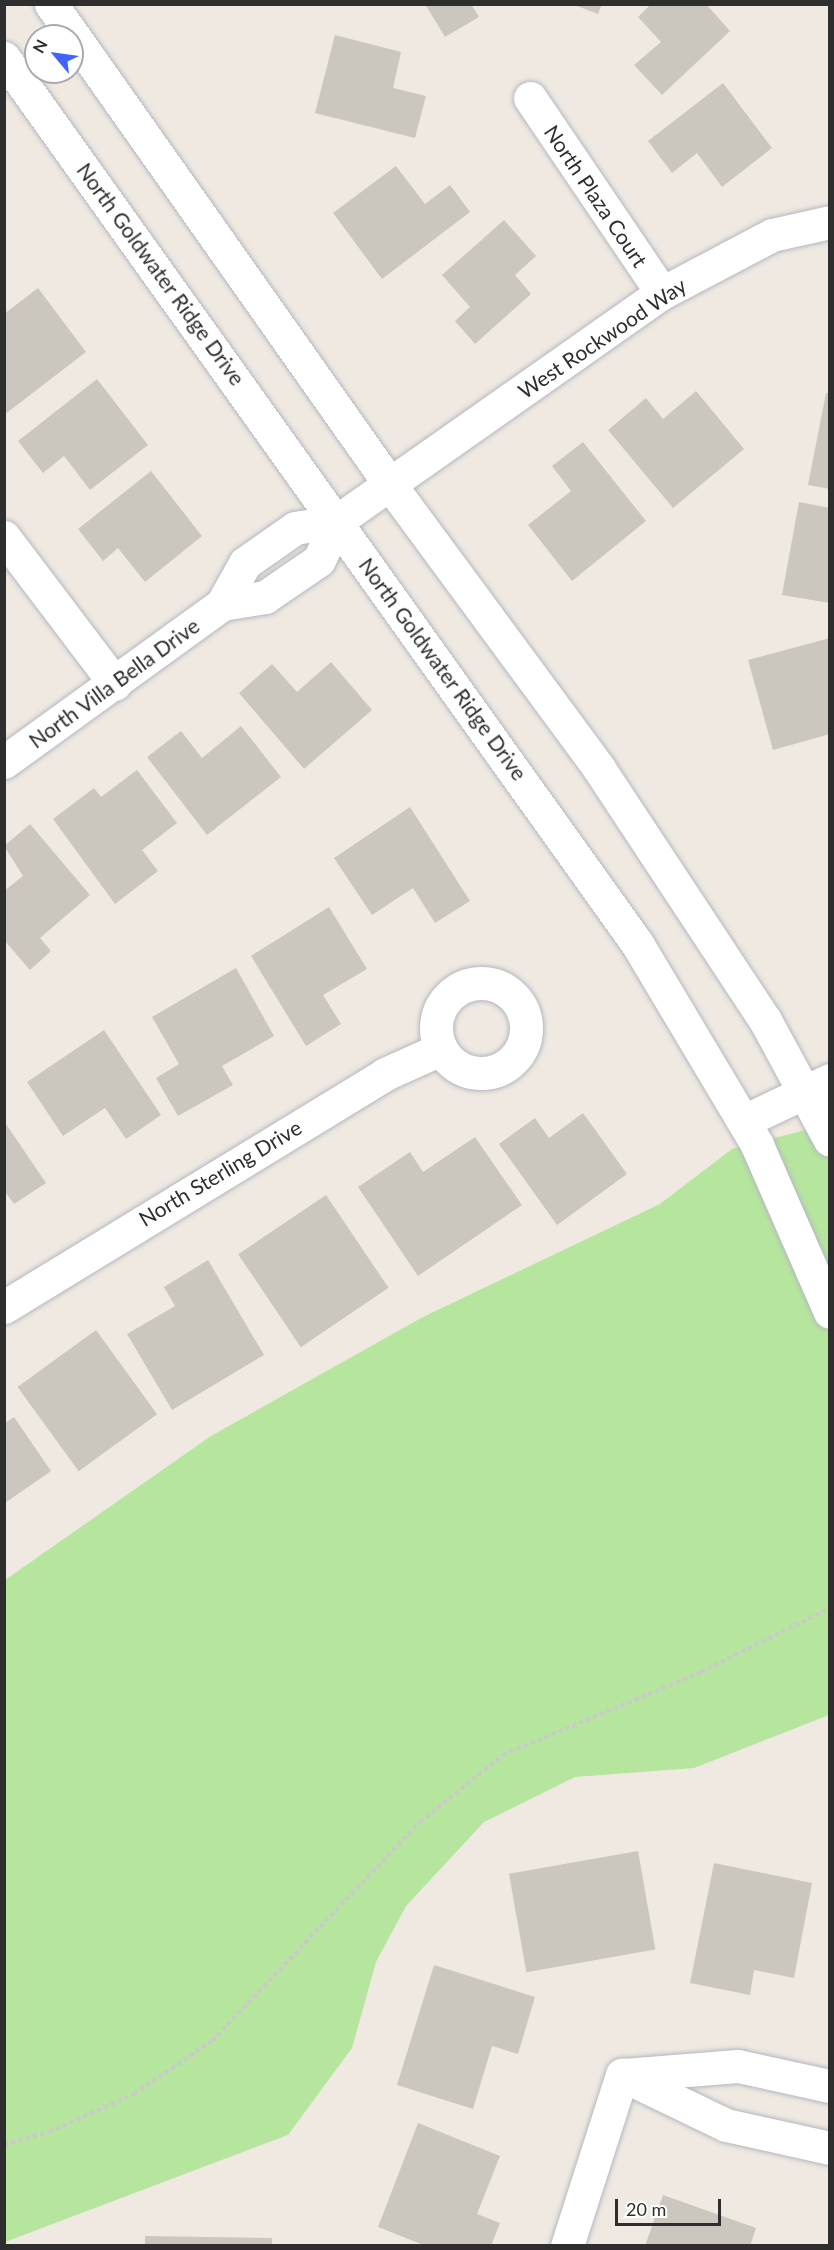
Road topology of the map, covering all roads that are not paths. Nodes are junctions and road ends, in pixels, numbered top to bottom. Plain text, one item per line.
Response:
1 (51, 4) edge
2 (4, 58) edge
3 (530, 98) dead end
4 (830, 222) edge
5 (662, 293) junction
6 (391, 486) junction
7 (337, 521) junction
8 (4, 537) edge
9 (115, 684) junction
10 (4, 762) edge
11 (441, 1048) dead end
12 (818, 1086) edge
13 (744, 1121) junction
14 (830, 1140) edge
15 (4, 1307) edge
16 (830, 1312) edge
17 (622, 2075) junction
18 (830, 2086) edge
19 (830, 2148) edge
20 (567, 2246) edge

1 - 6 street
2 - 7 street, North Goldwater Ridge Drive
3 - 5 street, North Plaza Court
4 - 5 street, West Rockwood Way
5 - 6 street, West Rockwood Way
6 - 7 street
6 - 12 street
7 - 9 street, North Villa Bella Drive
7 - 13 street, North Goldwater Ridge Drive
8 - 9 street
9 - 10 street, North Villa Bella Drive
11 - 15 street, North Sterling Drive
12 - 13 street
12 - 14 street
13 - 16 street, North Goldwater Ridge Drive
17 - 18 street
17 - 19 street
17 - 20 street

